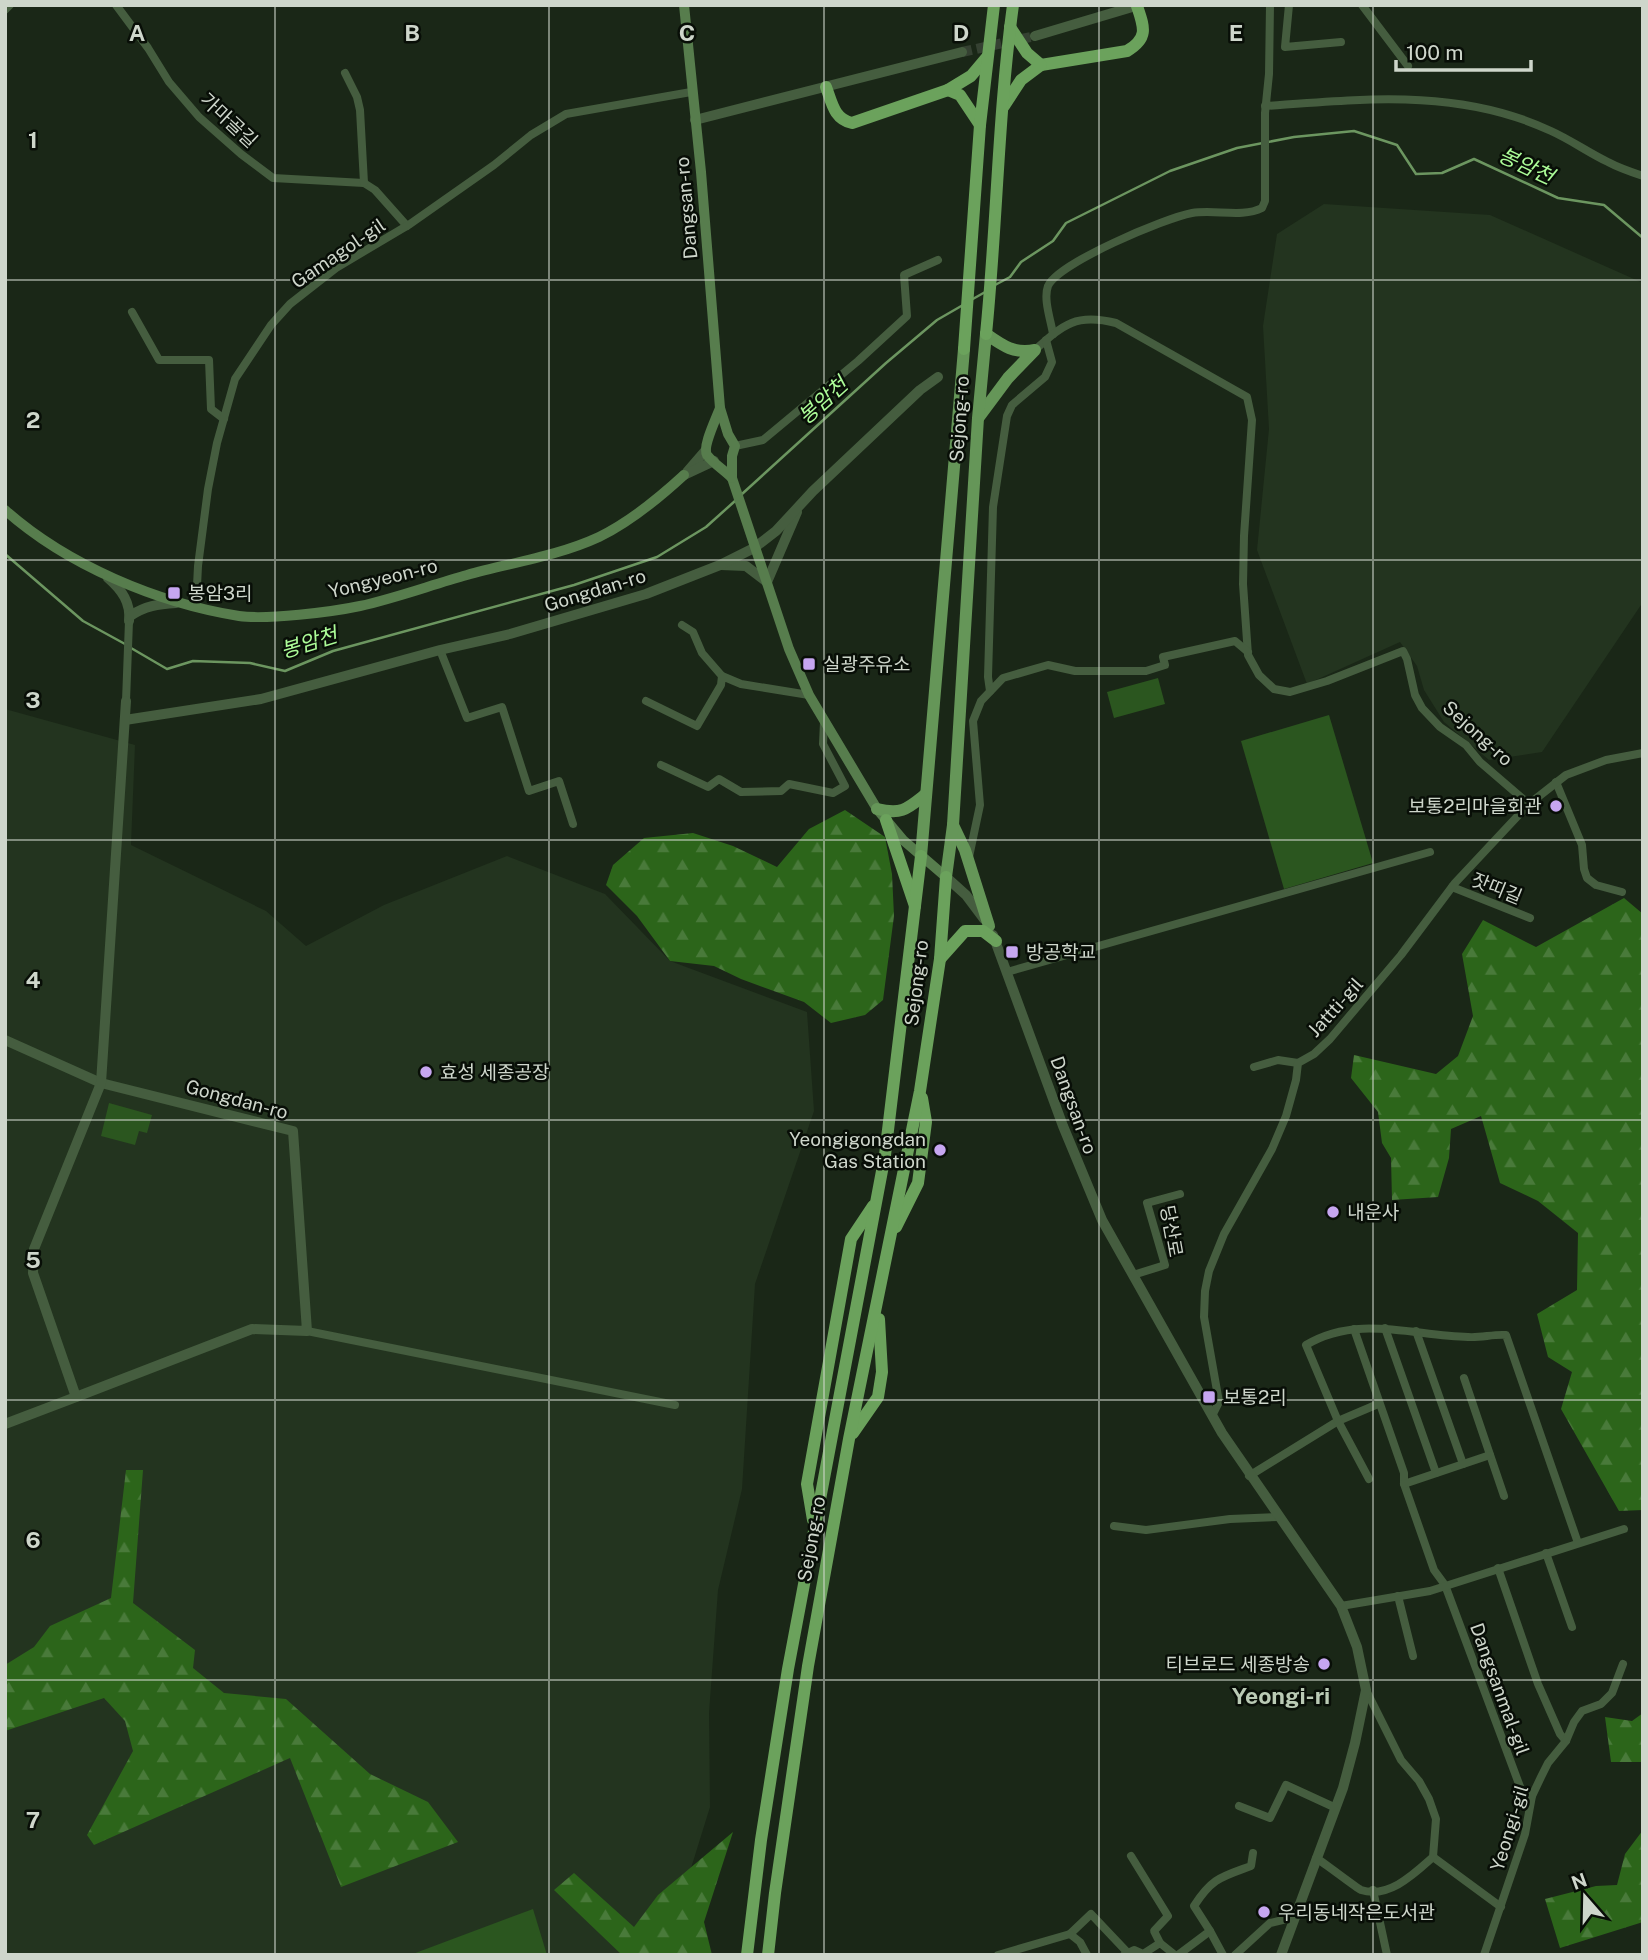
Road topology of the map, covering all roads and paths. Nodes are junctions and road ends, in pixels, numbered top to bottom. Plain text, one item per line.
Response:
1 (10, 5) edge
2 (116, 5) edge
3 (684, 5) edge
4 (993, 5) edge
5 (1013, 5) edge
6 (1138, 5) edge
7 (1270, 5) edge
8 (1289, 5) edge
9 (1362, 5) edge
10 (5, 10) edge
11 (1010, 27) junction
12 (1035, 36) tunnel mouth
13 (1340, 42) dead end
14 (962, 52) tunnel mouth
15 (987, 56) junction
16 (1041, 65) junction
17 (1408, 66) dead end
18 (345, 73) dead end
19 (826, 86) junction
20 (948, 90) junction
21 (691, 92) junction
22 (1002, 109) junction
23 (1265, 110) junction
24 (695, 120) junction
25 (980, 125) junction
26 (1643, 176) edge
27 (364, 183) junction
28 (407, 226) junction
29 (938, 260) dead end
30 (132, 312) dead end
31 (986, 334) junction
32 (1050, 337) junction
33 (964, 349) joint
34 (1035, 350) junction
35 (939, 377) dead end
36 (720, 408) junction
37 (978, 418) junction
38 (224, 419) junction
39 (728, 434) junction
40 (711, 435) junction
41 (706, 450) junction
42 (734, 451) junction
43 (714, 461) junction
44 (684, 475) junction
45 (732, 478) junction
46 (798, 508) junction
47 (5, 510) edge
48 (753, 544) junction
49 (720, 565) junction
50 (103, 573) junction
51 (767, 582) junction
52 (182, 602) junction
53 (196, 606) junction
54 (130, 619) junction
55 (682, 625) dead end
56 (440, 650) junction
57 (1248, 652) junction
58 (722, 676) junction
59 (990, 691) junction
60 (809, 695) junction
61 (126, 701) joint
62 (646, 701) dead end
63 (825, 719) junction
64 (125, 720) junction
65 (1643, 753) edge
66 (661, 765) dead end
67 (1556, 782) junction
68 (926, 794) junction
69 (1529, 804) junction
70 (877, 809) junction
71 (886, 820) junction
72 (573, 824) dead end
73 (953, 825) junction
74 (1430, 852) dead end
75 (921, 856) junction
76 (968, 863) junction
77 (946, 877) junction
78 (1452, 887) junction
79 (1622, 892) dead end
80 (916, 909) junction
81 (1530, 918) dead end
82 (989, 926) junction
83 (996, 941) junction
84 (940, 958) junction
85 (1007, 972) junction
86 (5, 1040) edge
87 (1298, 1063) junction
88 (1254, 1067) dead end
89 (101, 1083) junction
90 (1180, 1194) dead end
91 (1133, 1275) junction
92 (878, 1302) junction
93 (1385, 1328) junction
94 (1354, 1329) junction
95 (307, 1331) junction
96 (1416, 1331) junction
97 (1464, 1378) dead end
98 (76, 1397) junction
99 (1378, 1404) junction
100 (675, 1405) dead end
101 (1212, 1416) junction
102 (1338, 1421) junction
103 (5, 1424) edge
104 (849, 1439) junction
105 (1490, 1455) junction
106 (1463, 1464) junction
107 (1436, 1473) junction
108 (1249, 1476) junction
109 (1369, 1479) dead end
110 (1404, 1484) junction
111 (1504, 1496) dead end
112 (1279, 1517) junction
113 (1114, 1526) dead end
114 (1624, 1529) dead end
115 (1578, 1544) junction
116 (1546, 1553) junction
117 (1498, 1568) junction
118 (1445, 1586) junction
119 (1398, 1596) junction
120 (1341, 1606) junction
121 (1572, 1627) dead end
122 (1413, 1656) dead end
123 (1623, 1664) dead end
124 (1366, 1690) junction
125 (1566, 1741) junction
126 (1532, 1796) junction
127 (1239, 1806) dead end
128 (1335, 1808) junction
129 (1252, 1853) dead end
130 (1131, 1856) dead end
131 (1433, 1857) junction
132 (1316, 1858) junction
133 (1373, 1890) junction
134 (1501, 1907) junction
135 (1295, 1917) junction
136 (1210, 1931) junction
137 (1070, 1934) junction
138 (1160, 1943) junction
139 (1126, 1953) edge
140 (747, 1955) edge
141 (768, 1955) edge
142 (998, 1955) edge
143 (1087, 1955) edge
144 (1176, 1955) edge
145 (1223, 1955) edge
146 (1236, 1955) edge
147 (1281, 1955) edge
148 (1387, 1955) edge
149 (1484, 1955) edge

1 - 10 street
2 - 27 street, 가마골길
3 - 21 main road, Dangsan-ro
4 - 15 highway, Sejong-ro
5 - 11 highway, Sejong-ro
6 - 12 street
6 - 16 highway
7 - 23 street
8 - 13 street
9 - 17 street
11 - 16 highway
11 - 22 highway, Sejong-ro
14 - 19 street
15 - 20 highway
15 - 25 highway, Sejong-ro
16 - 22 highway
18 - 27 street
19 - 20 highway
19 - 24 street
20 - 25 highway
21 - 24 main road, Dangsan-ro
21 - 28 street, Gamagol-gil
22 - 31 highway, Sejong-ro
23 - 26 street
23 - 32 street
24 - 36 main road, Dangsan-ro
25 - 33 highway, Sejong-ro
27 - 28 street
28 - 38 street, Gamagol-gil
29 - 42 street
30 - 38 street
31 - 34 main road
31 - 37 main road, Sejong-ro
32 - 34 street, Sejong-ro
32 - 57 street, Sejong-ro
32 - 59 street
33 - 68 main road, Sejong-ro
34 - 37 main road
35 - 46 street, Gongdan-ro
36 - 39 main road
36 - 40 main road
37 - 73 main road, Sejong-ro
38 - 53 street, Gamagol-gil
39 - 40 main road
39 - 42 main road
40 - 41 main road
41 - 43 main road
41 - 44 street
42 - 43 main road
42 - 45 main road
43 - 44 street
43 - 45 main road
44 - 53 main road, Yongyeon-ro
45 - 48 main road, Dangsan-ro
46 - 48 street, Gongdan-ro
46 - 51 street
47 - 50 main road, Yongyeon-ro
48 - 49 street, Gongdan-ro
48 - 51 main road, Dangsan-ro
49 - 51 street
49 - 56 street, Gongdan-ro
50 - 52 main road, Yongyeon-ro
50 - 54 street
51 - 60 main road, Dangsan-ro
52 - 53 main road, Yongyeon-ro
52 - 54 street
54 - 61 street
55 - 58 street
56 - 64 street, Gongdan-ro
56 - 72 street
57 - 59 street
57 - 69 street, Sejong-ro
58 - 60 street
58 - 62 street
59 - 76 street
60 - 63 main road, Dangsan-ro
61 - 64 street
63 - 66 street, Dangsan-ro
63 - 70 main road, Dangsan-ro
64 - 89 street
65 - 67 street, Jattti-gil
67 - 69 street, Jattti-gil
67 - 79 street
68 - 70 main road
68 - 75 main road, Sejong-ro
69 - 78 street, Jattti-gil
70 - 71 main road, Dangsan-ro
71 - 75 main road, Dangsan-ro
71 - 80 highway
73 - 76 main road
73 - 77 main road, Sejong-ro
74 - 85 street
75 - 77 main road, Dangsan-ro
75 - 80 highway, Sejong-ro
76 - 82 main road
77 - 82 street, Dangsan-ro
77 - 84 highway, Sejong-ro
78 - 81 street, 잣띠길
78 - 87 street, Jattti-gil
80 - 140 highway, Sejong-ro
82 - 83 street, Dangsan-ro
83 - 84 highway
83 - 85 street, Dangsan-ro
84 - 92 highway, Sejong-ro
85 - 91 street, Dangsan-ro
86 - 89 street, Gongdan-ro
87 - 88 street
87 - 101 street
89 - 95 street, Gongdan-ro
89 - 98 street
90 - 91 street, 당산로
91 - 101 street, Dangsan-ro
92 - 104 highway, Sejong-ro
92 - 104 highway
93 - 94 street
93 - 96 street
93 - 107 street
94 - 99 street
94 - 102 street
95 - 98 street
95 - 100 street
96 - 106 street
96 - 115 street
97 - 105 street
98 - 103 street
99 - 102 street
99 - 110 street
101 - 108 street, Dangsan-ro
102 - 108 street
102 - 109 street
104 - 141 highway, Sejong-ro
105 - 106 street
105 - 111 street
106 - 107 street
107 - 110 street
108 - 112 street, Dangsan-ro
110 - 118 street, Dangsanmal-gil
112 - 113 street
112 - 120 street, Dangsan-ro
114 - 115 street
115 - 116 street
116 - 117 street
116 - 121 street
117 - 118 street
117 - 125 street, Dangsanmal-gil
118 - 119 street
118 - 126 street, Dangsanmal-gil
119 - 120 street
119 - 122 street
120 - 124 street, Dangsan-ro
123 - 125 street, Yeongi-gil
124 - 128 street, Dangsan-ro
124 - 131 street
125 - 126 street, Yeongi-gil
126 - 134 street, Yeongi-gil
127 - 128 street
128 - 132 street, Dangsan-ro
129 - 136 street
130 - 138 street
131 - 133 street
131 - 134 street, Yeongi-gil
132 - 133 street
132 - 135 street, Dangsan-ro
133 - 148 street
134 - 149 street, Yeongi-gil
135 - 146 street
135 - 147 street, Dangsan-ro
136 - 144 street
136 - 145 street
137 - 139 street
137 - 142 street
137 - 143 street
138 - 139 street
138 - 144 street

